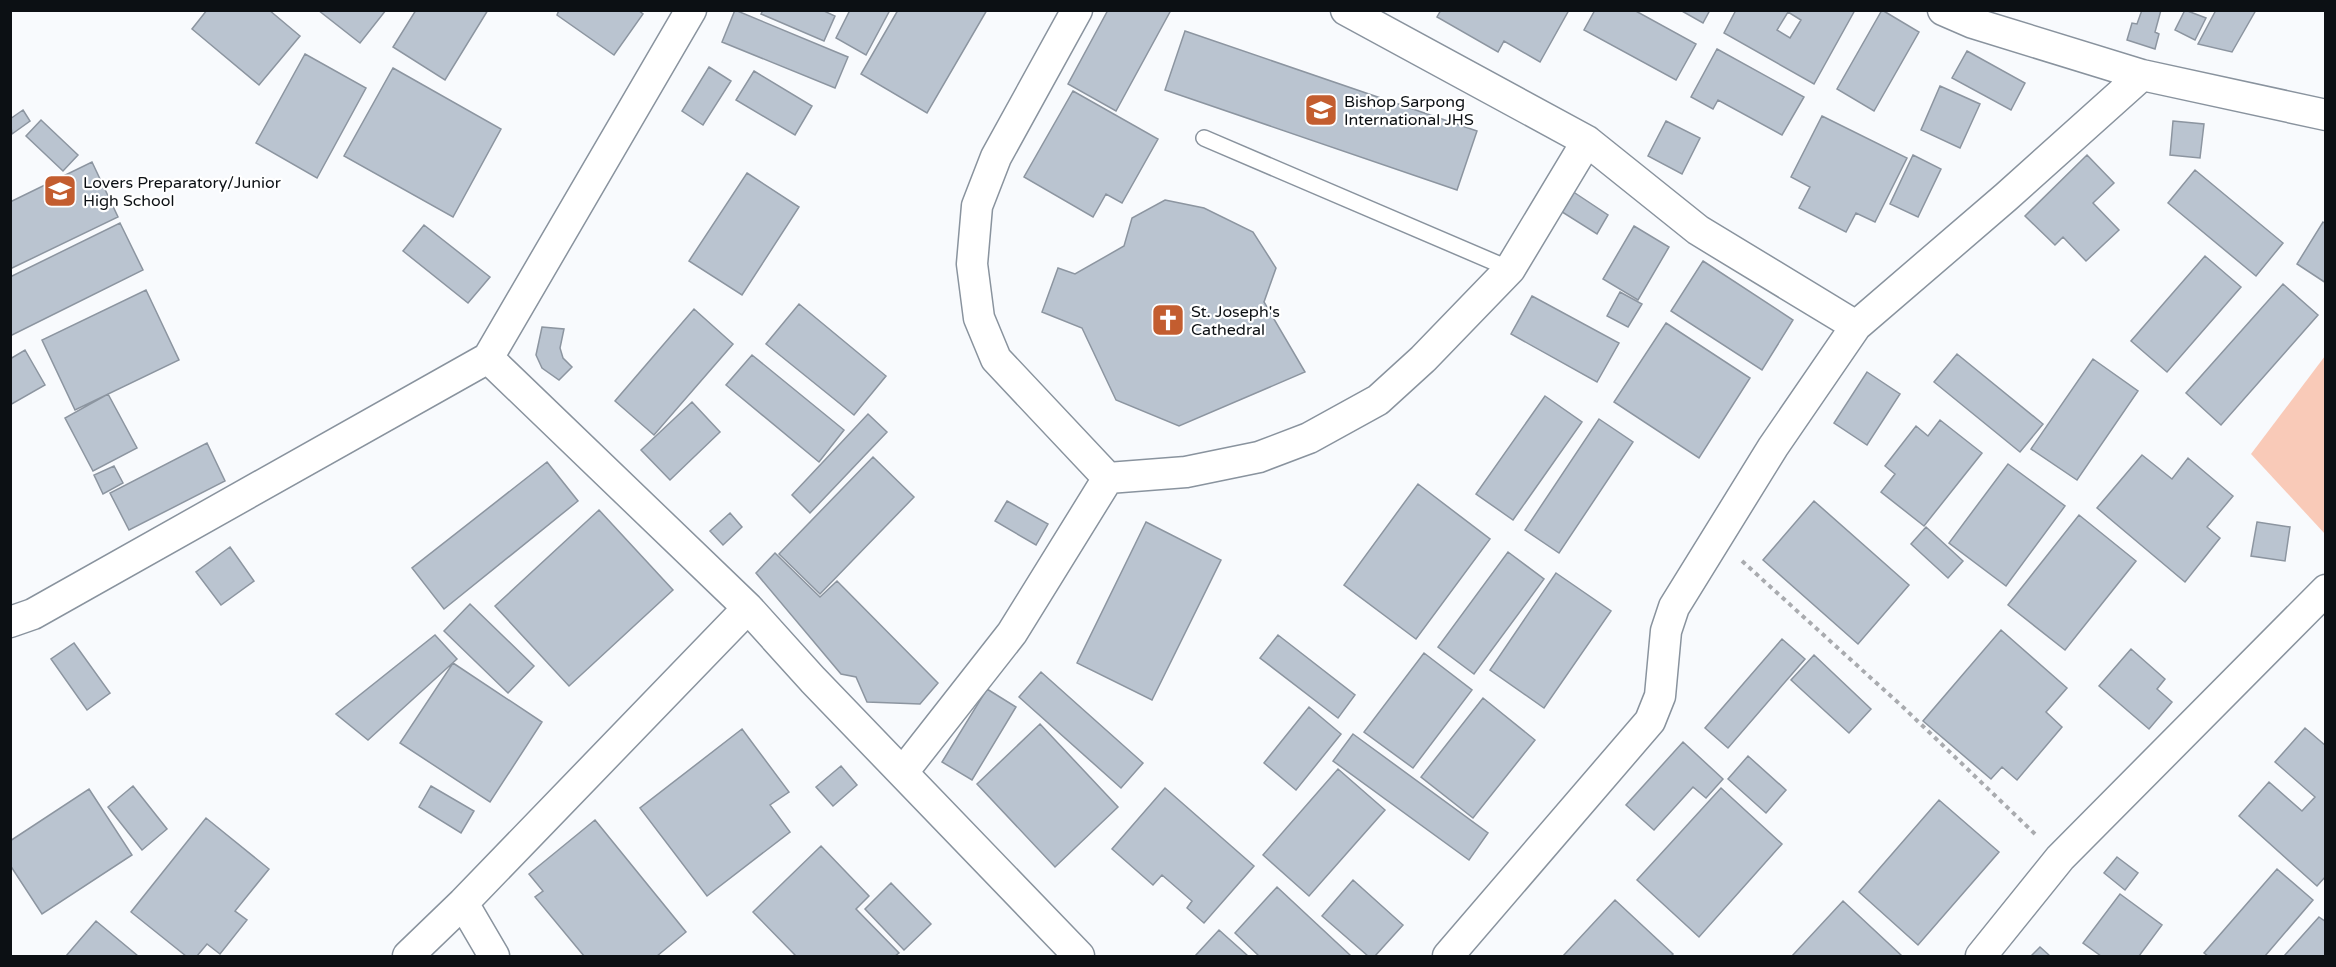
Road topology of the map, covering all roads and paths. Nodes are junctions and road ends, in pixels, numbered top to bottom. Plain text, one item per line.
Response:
1 (691, 10) edge
2 (1077, 10) edge
3 (1346, 10) edge
4 (1943, 10) edge
5 (2142, 75) junction
6 (2325, 115) edge
7 (1204, 138) dead end
8 (1587, 141) junction
9 (1510, 269) junction
10 (1856, 326) junction
11 (488, 358) junction
12 (1108, 478) junction
13 (1716, 539) junction
14 (2325, 591) edge
15 (748, 608) junction
16 (10, 622) edge
17 (903, 772) junction
18 (2060, 858) junction
19 (463, 903) junction
20 (408, 957) edge
21 (494, 957) edge
22 (1079, 957) edge
23 (1448, 957) edge
24 (1982, 957) edge

1 - 11 street
2 - 12 street
3 - 8 street
4 - 5 street
5 - 6 street
5 - 10 street
7 - 9 lane
8 - 9 street
8 - 10 street
9 - 12 street
10 - 13 street
11 - 15 street
11 - 16 street
12 - 17 street
13 - 18 path
13 - 23 street
14 - 18 street
15 - 17 street
15 - 19 street
17 - 22 street
18 - 24 street
19 - 20 street
19 - 21 street

